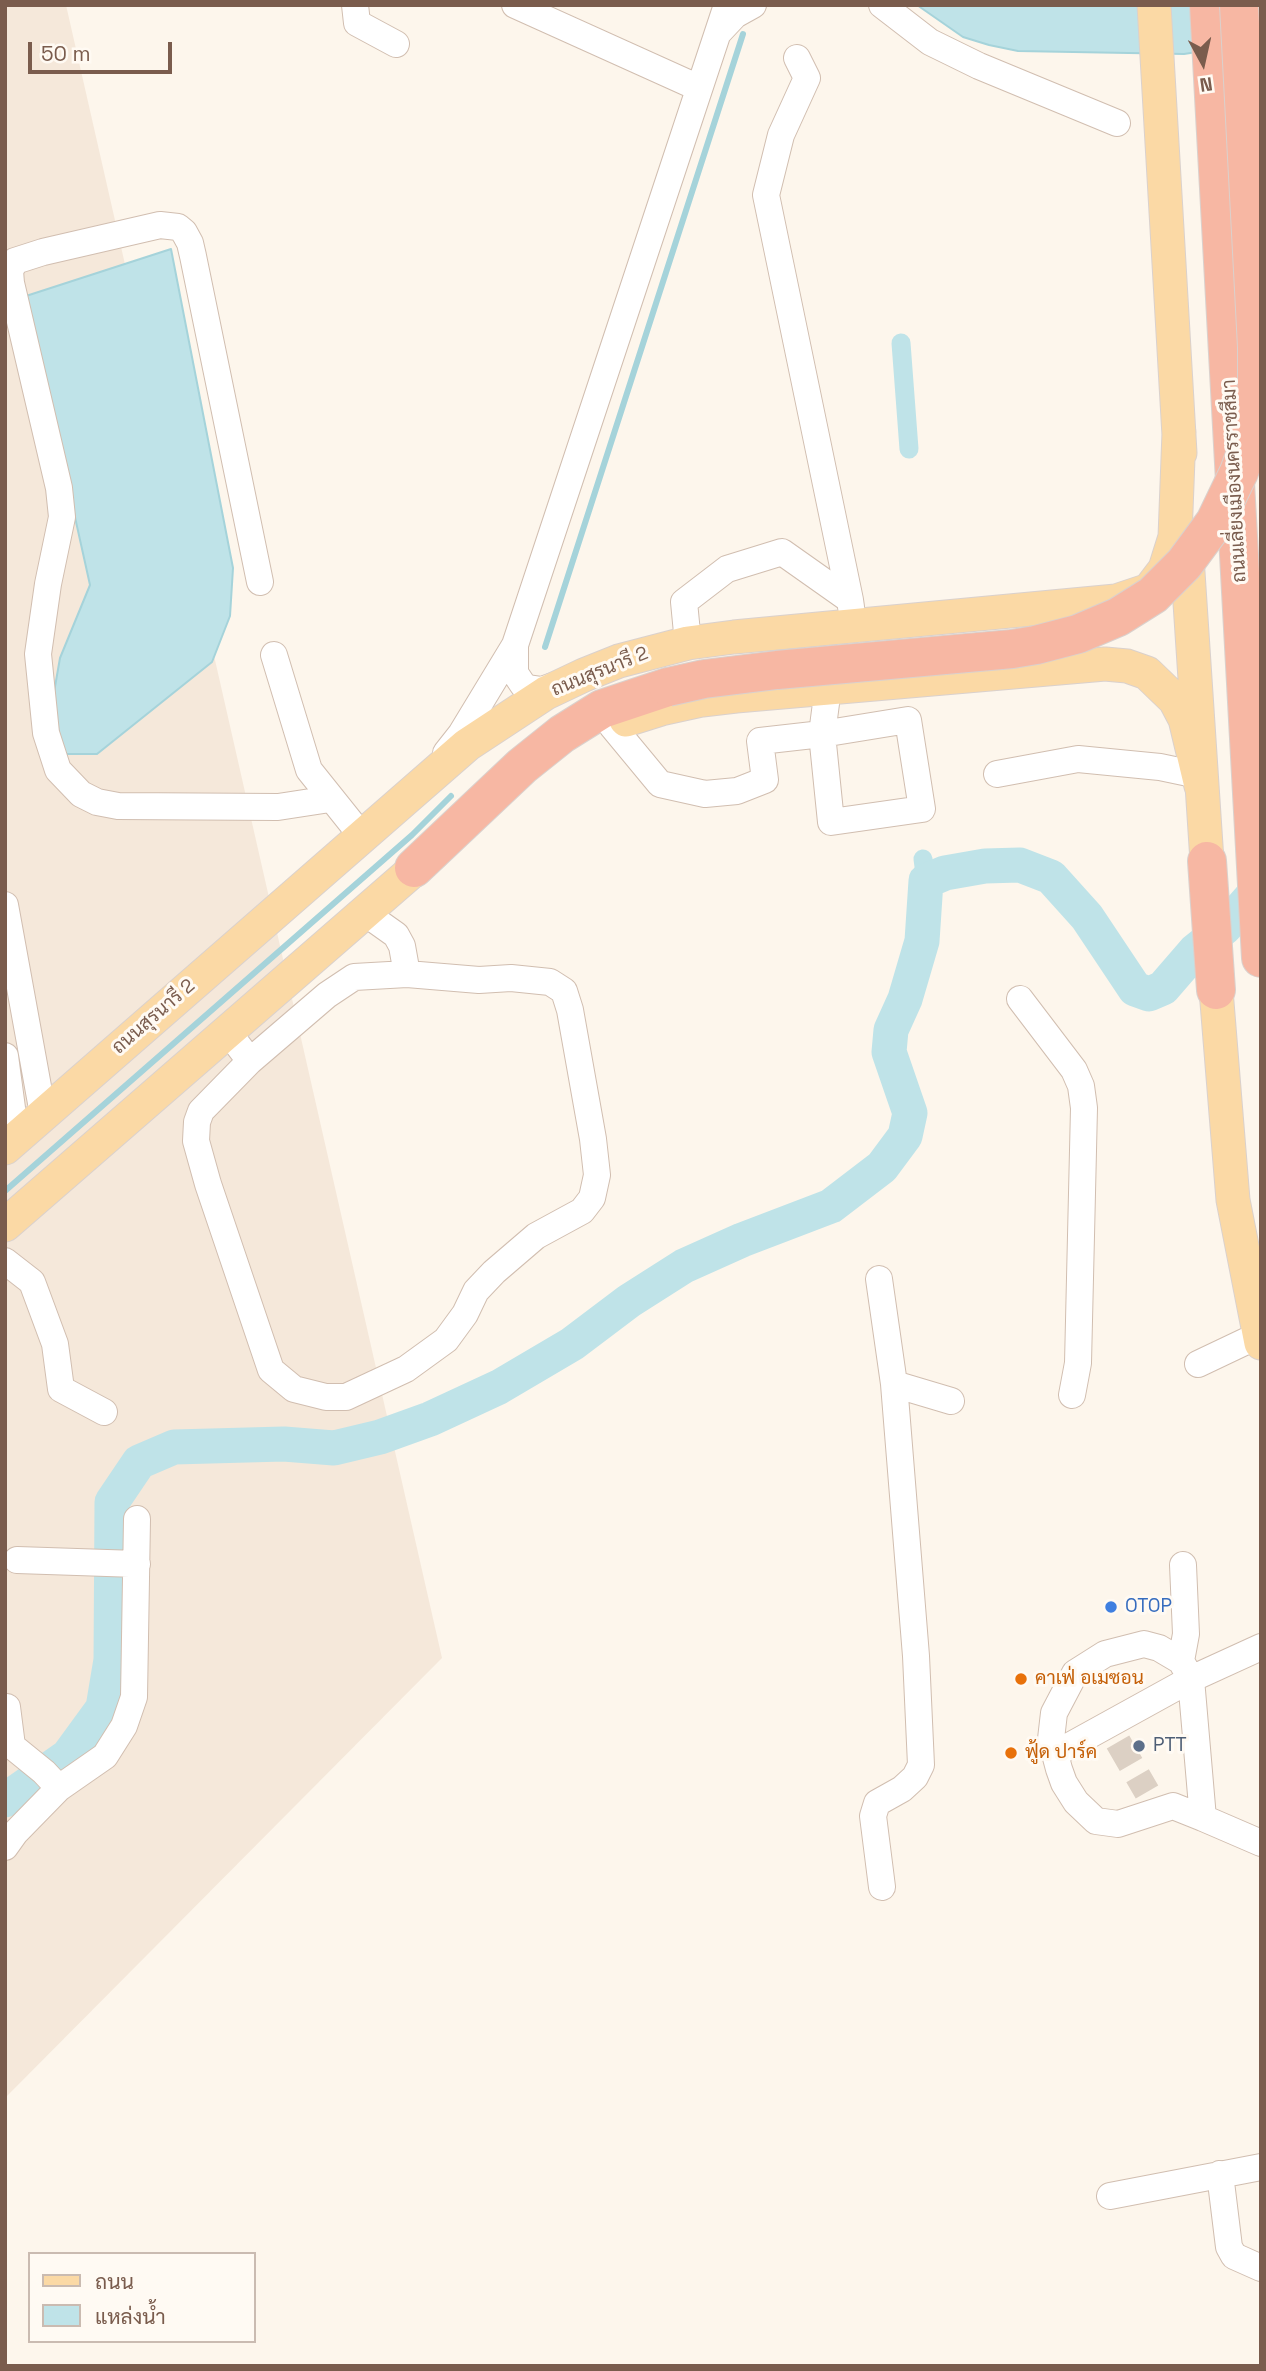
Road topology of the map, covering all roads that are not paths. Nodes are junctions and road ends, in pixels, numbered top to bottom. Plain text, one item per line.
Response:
1 (355, 5) edge
2 (515, 5) edge
3 (727, 5) edge
4 (753, 5) edge
5 (882, 5) edge
6 (1154, 5) edge
7 (1209, 5) edge
8 (1239, 5) edge
9 (719, 32) junction
10 (396, 44) dead end
11 (797, 58) dead end
12 (699, 88) junction
13 (1117, 123) dead end
14 (1179, 432) junction
15 (260, 582) dead end
16 (851, 613) junction
17 (922, 619) junction
18 (688, 643) junction
19 (515, 645) junction
20 (274, 655) dead end
21 (584, 674) junction
22 (928, 679) junction
23 (828, 688) junction
24 (611, 726) junction
25 (822, 734) junction
26 (997, 774) dead end
27 (1200, 781) junction
28 (420, 784) junction
29 (330, 799) junction
30 (361, 835) junction
31 (1207, 861) joint
32 (414, 868) junction
33 (5, 905) edge
34 (365, 913) junction
35 (1261, 958) edge
36 (407, 974) junction
37 (1216, 990) joint
38 (1020, 999) dead end
39 (228, 1032) junction
40 (5, 1056) edge
41 (250, 1061) junction
42 (8, 1090) edge
43 (43, 1114) junction
44 (11, 1143) edge
45 (5, 1225) edge
46 (5, 1261) edge
47 (879, 1279) dead end
48 (1260, 1339) edge
49 (1198, 1364) dead end
50 (894, 1384) junction
51 (1072, 1395) dead end
52 (951, 1401) dead end
53 (104, 1412) dead end
54 (137, 1519) dead end
55 (17, 1560) dead end
56 (129, 1562) junction
57 (1183, 1565) dead end
58 (1261, 1647) edge
59 (1186, 1670) junction
60 (7, 1707) edge
61 (1055, 1754) junction
62 (59, 1788) junction
63 (1203, 1818) junction
64 (1261, 1843) edge
65 (5, 1847) edge
66 (882, 1887) dead end
67 (1261, 2167) edge
68 (1220, 2174) junction
69 (1110, 2196) dead end
70 (1261, 2268) edge

1 - 10 street
2 - 12 street
3 - 9 street
4 - 9 street
5 - 13 street
6 - 14 main road
7 - 35 highway, ถนนเลี่ยงเมืองนครราชสีมา
8 - 32 highway, bridge
9 - 12 street
11 - 16 street
12 - 19 street
14 - 17 main road, ถนนสุรนารี 2
14 - 27 main road
15 - 29 street
16 - 17 main road, ถนนสุรนารี 2
16 - 18 main road, ถนนสุรนารี 2
16 - 18 street
17 - 22 main road
18 - 21 main road, ถนนสุรนารี 2
19 - 21 street
19 - 28 street
20 - 29 street
21 - 28 main road, ถนนสุรนารี 2
22 - 23 main road
22 - 27 main road
23 - 24 main road
23 - 25 street
24 - 25 street
24 - 32 main road
25 - 25 street
26 - 27 street
27 - 31 main road
28 - 30 main road, ถนนสุรนารี 2
29 - 30 street
30 - 43 main road, ถนนสุรนารี 2
31 - 37 highway
32 - 34 main road
33 - 43 street
34 - 36 street
34 - 39 main road
36 - 41 street
36 - 41 street
37 - 48 main road
38 - 51 street
39 - 41 street
39 - 45 main road
40 - 42 street
42 - 44 street
43 - 44 main road, ถนนสุรนารี 2
46 - 53 street
47 - 50 street
48 - 49 street
50 - 52 street
50 - 66 street
54 - 56 street
55 - 56 street
56 - 62 street
57 - 59 street
58 - 59 street
59 - 61 street
59 - 61 street
59 - 63 street
60 - 62 street
61 - 63 street
62 - 65 street
63 - 64 street
67 - 68 street
68 - 69 street
68 - 70 street

